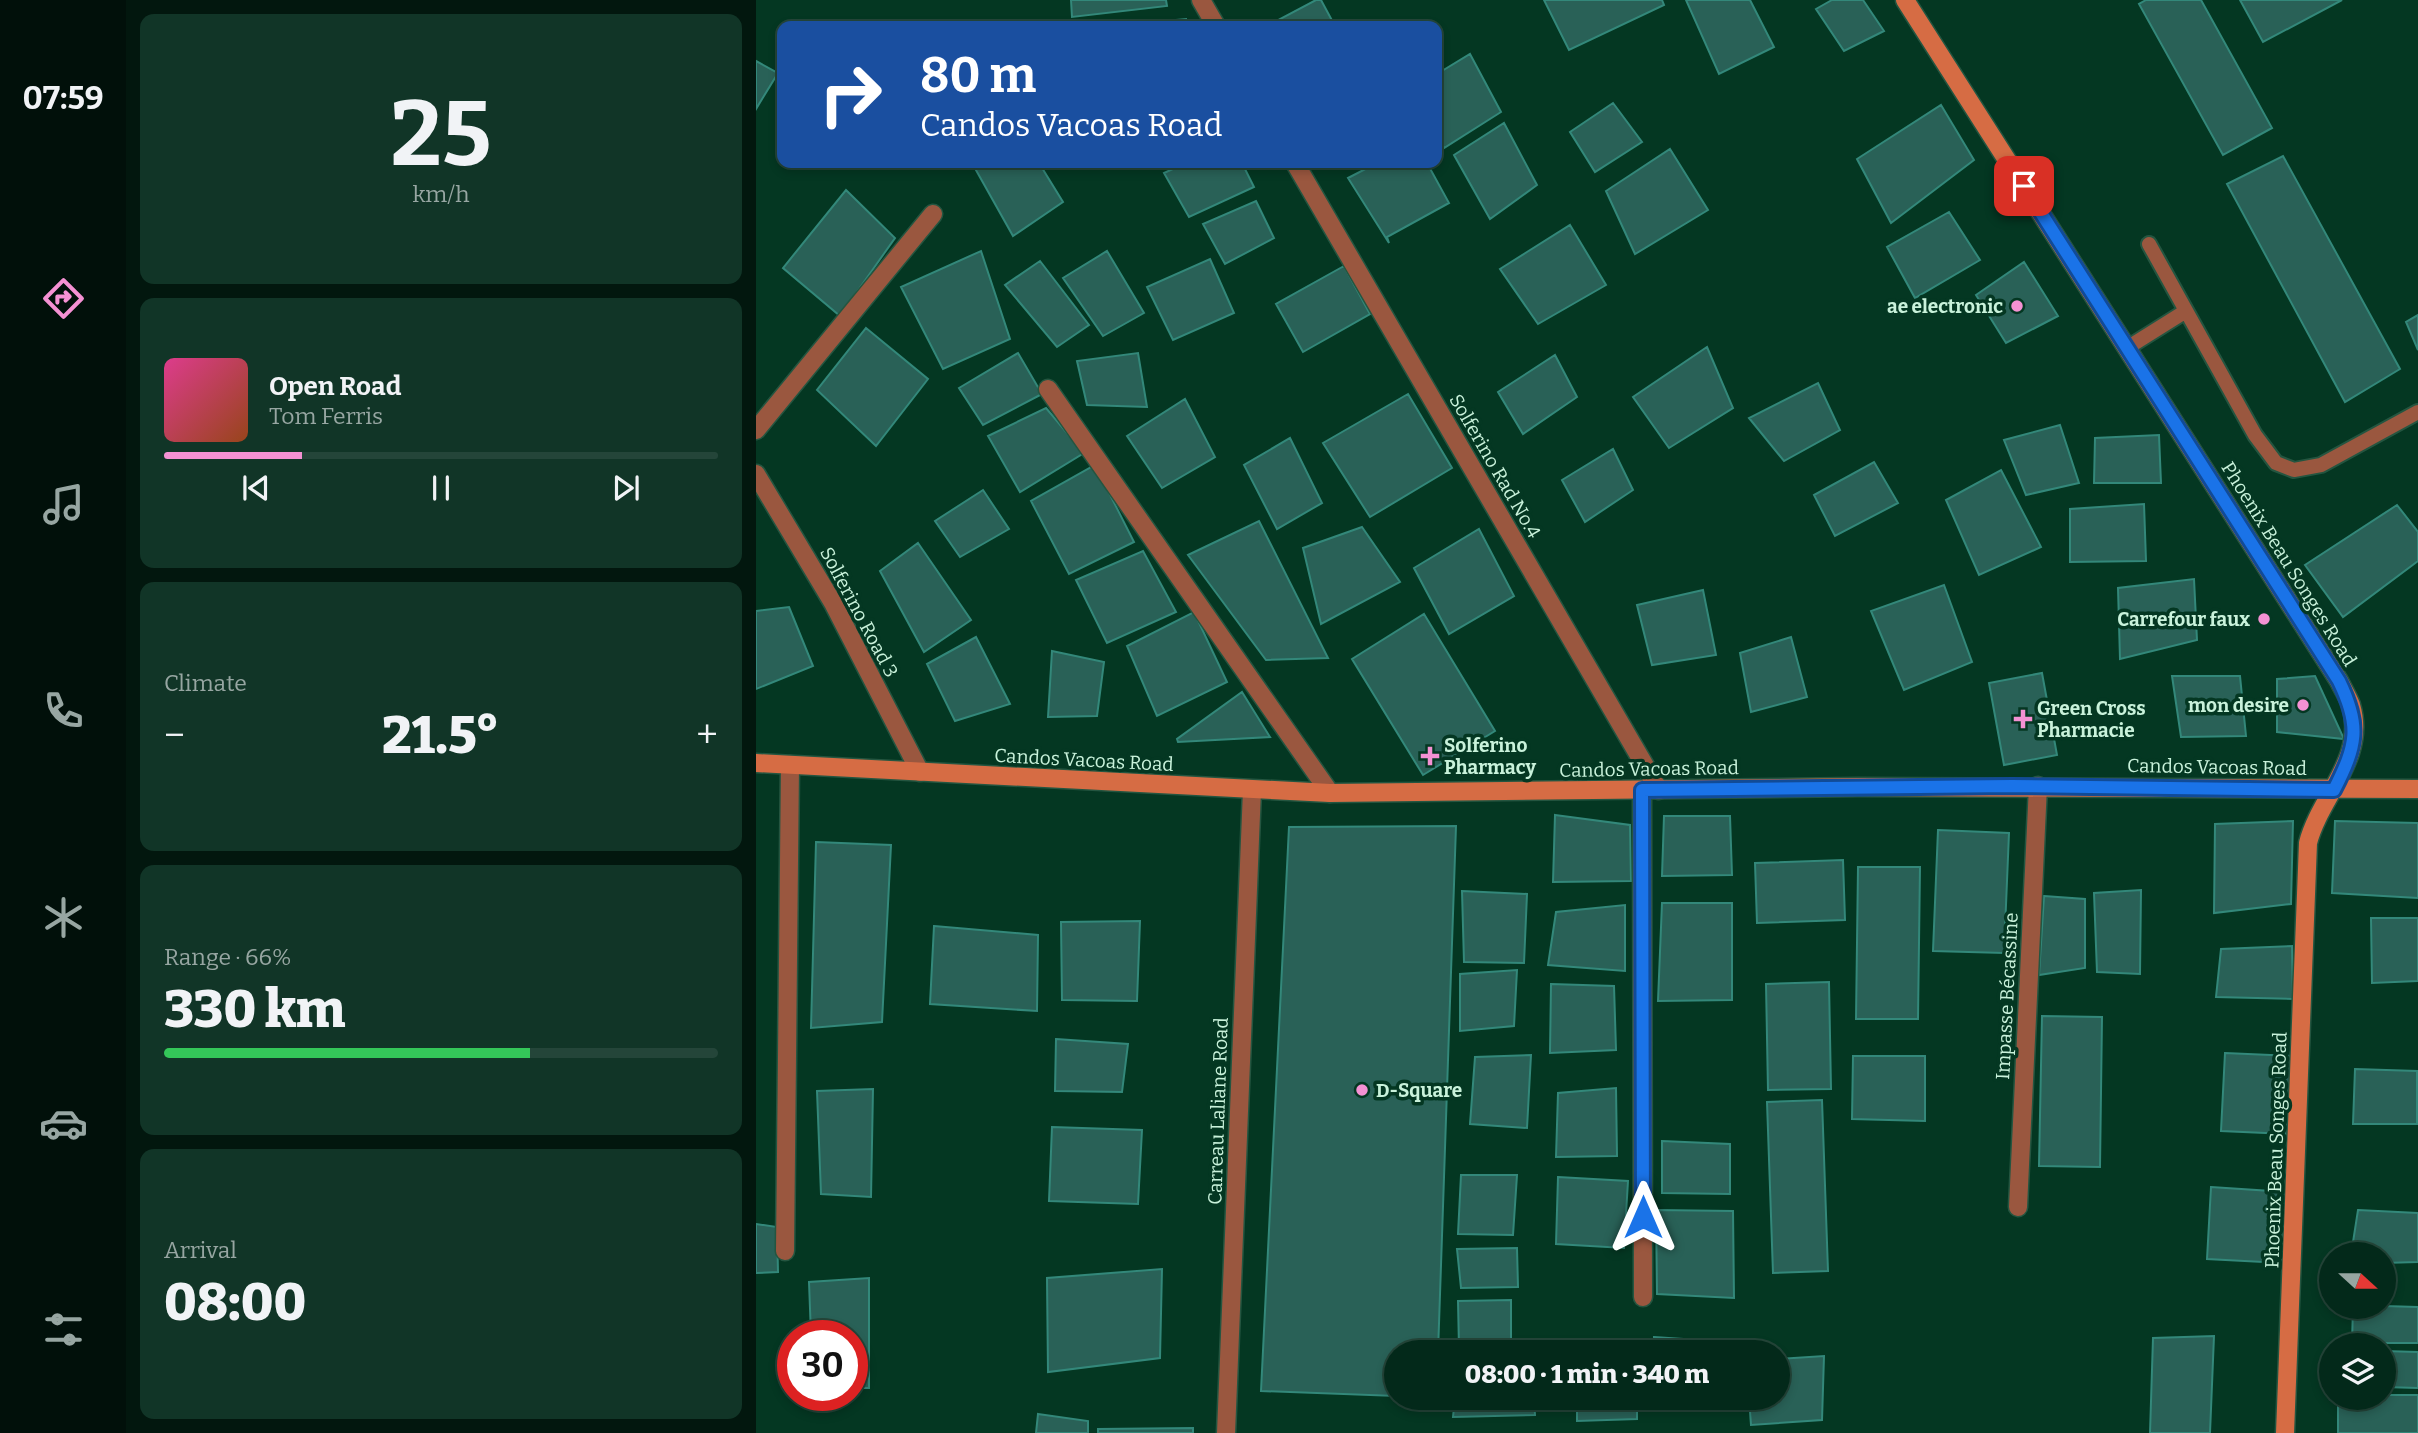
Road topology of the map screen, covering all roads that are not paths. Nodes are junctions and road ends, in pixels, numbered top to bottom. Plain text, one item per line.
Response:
1 (1201, 0) edge
2 (1905, 0) edge
3 (1213, 21) edge
4 (1298, 168) edge
5 (933, 214) dead end
6 (2149, 244) dead end
7 (2186, 311) junction
8 (2127, 348) junction
9 (1048, 389) dead end
10 (2418, 412) edge
11 (756, 430) edge
12 (756, 474) edge
13 (756, 763) edge
14 (790, 765) junction
15 (920, 772) junction
16 (2038, 786) junction
17 (2418, 789) edge
18 (1252, 790) junction
19 (1650, 790) junction
20 (2334, 790) junction
21 (1330, 793) junction
22 (2018, 1207) dead end
23 (785, 1251) dead end
24 (1643, 1297) dead end
25 (1226, 1433) edge
26 (2285, 1433) edge

1 - 3 street
2 - 8 main road, Phoenix Beau Songes Road
4 - 19 street, Solferino Rad No.4
5 - 11 street
6 - 7 lane
7 - 8 lane
7 - 10 lane
8 - 20 main road, Phoenix Beau Songes Road
9 - 21 street
12 - 15 street, Solferino Road 3
13 - 14 main road, Candos Vacoas Road
14 - 15 main road, Candos Vacoas Road
14 - 23 street
15 - 18 main road, Candos Vacoas Road
16 - 19 main road, Candos Vacoas Road
16 - 20 main road, Candos Vacoas Road
16 - 22 street, Impasse Bécassine
17 - 20 main road, Candos Vacoas Road
18 - 21 main road, Candos Vacoas Road
18 - 25 street, Carreau Laliane Road
19 - 21 main road, Candos Vacoas Road
19 - 24 street
20 - 26 main road, Phoenix Beau Songes Road

